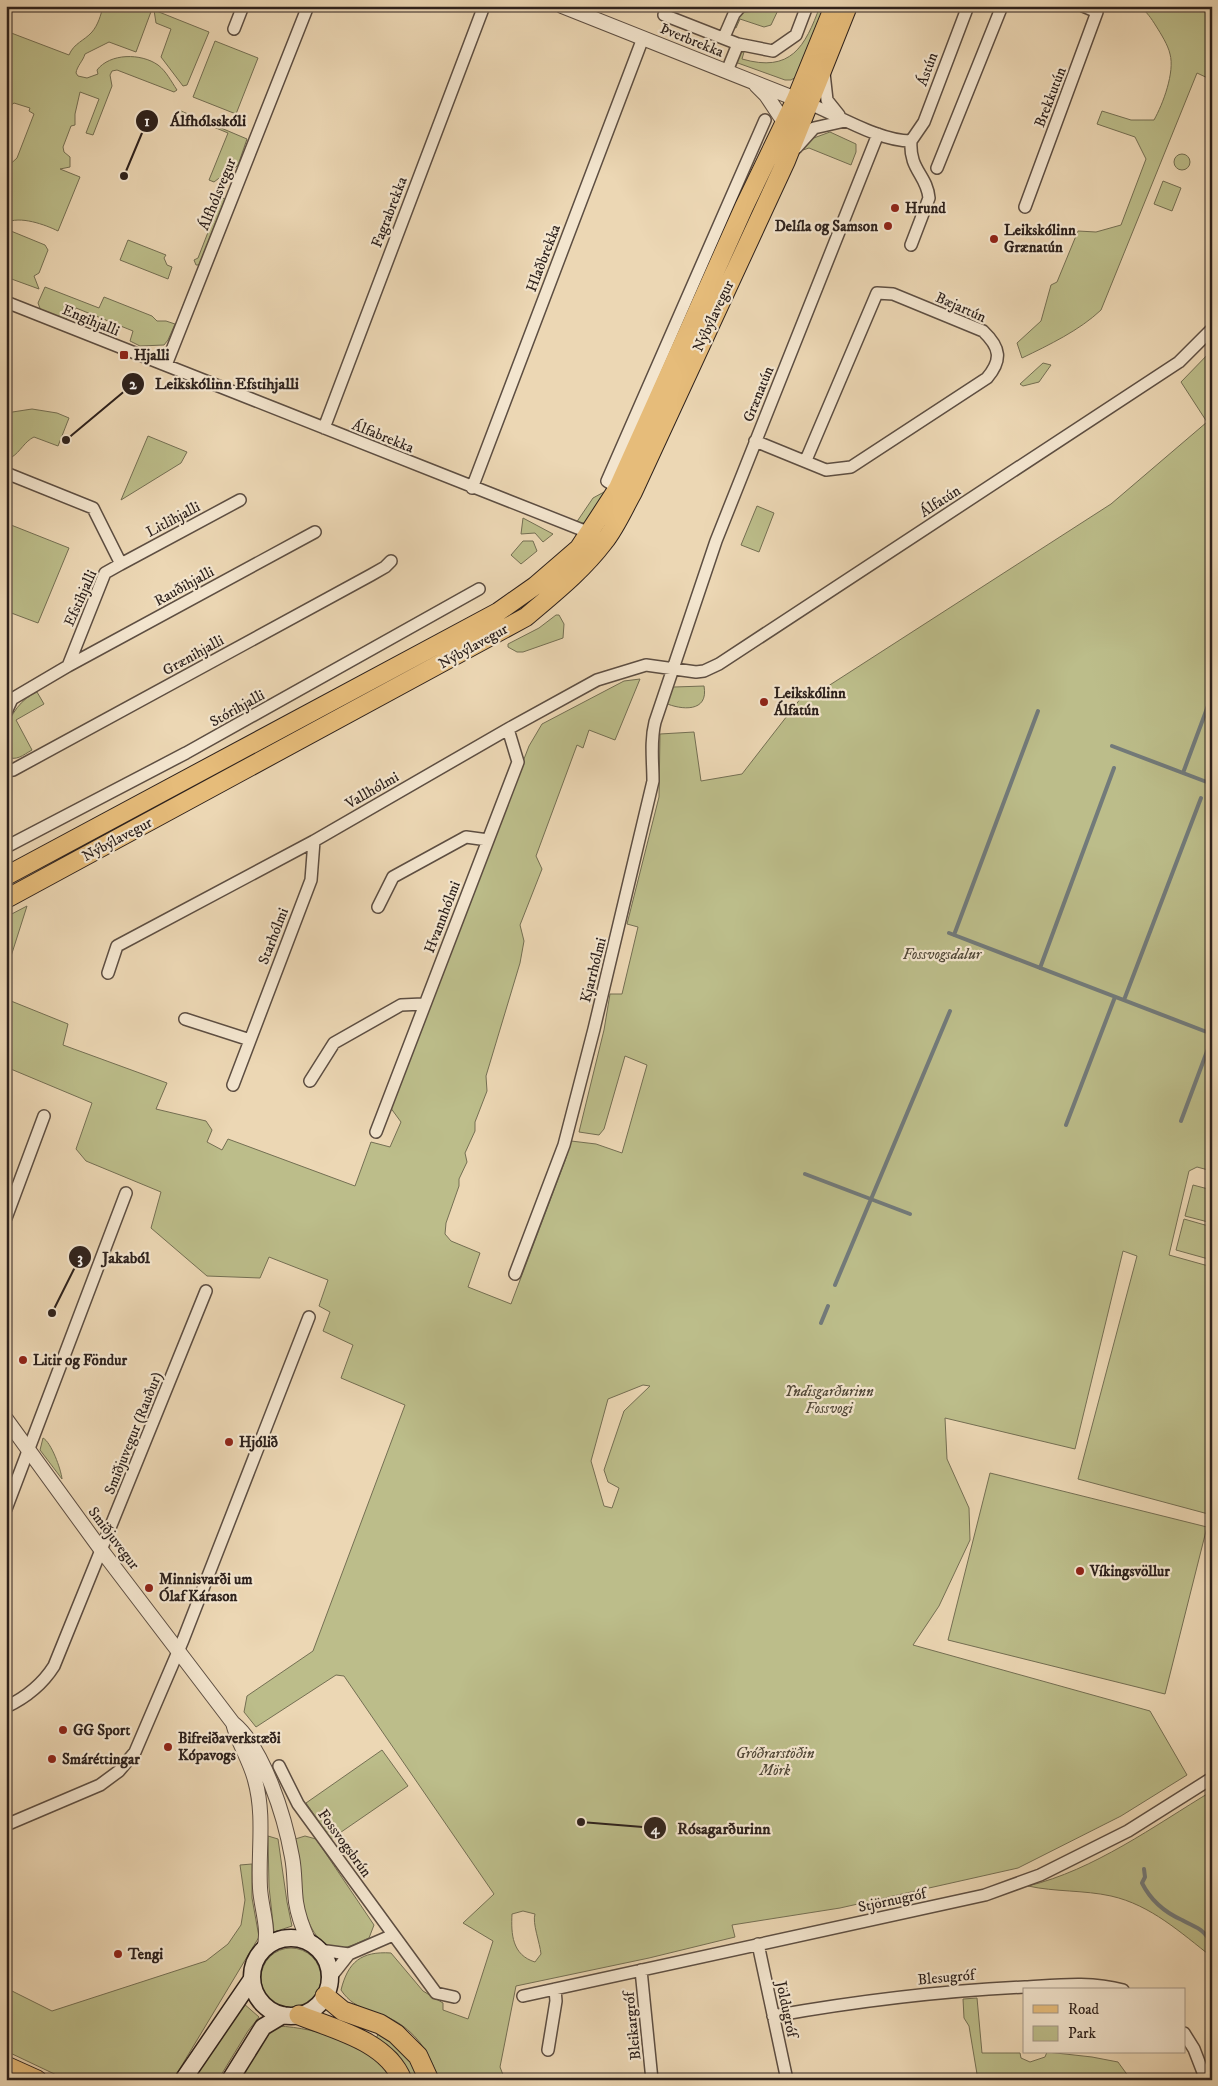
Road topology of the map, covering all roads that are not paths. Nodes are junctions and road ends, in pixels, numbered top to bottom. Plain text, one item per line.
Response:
1 (243, 6) edge
2 (308, 6) edge
3 (484, 6) edge
4 (562, 6) edge
5 (740, 6) edge
6 (807, 6) edge
7 (834, 6) edge
8 (848, 6) edge
9 (968, 6) edge
10 (1002, 6) edge
11 (1083, 6) edge
12 (664, 15) dead end
13 (234, 29) dead end
14 (724, 37) junction
15 (643, 38) junction
16 (738, 44) junction
17 (824, 67) junction
18 (727, 71) junction
19 (754, 82) junction
20 (802, 101) junction
21 (765, 120) dead end
22 (845, 121) junction
23 (784, 122) junction
24 (878, 134) junction
25 (911, 141) junction
26 (786, 161) junction
27 (937, 168) dead end
28 (736, 204) junction
29 (1025, 207) dead end
30 (760, 215) junction
31 (911, 245) dead end
32 (6, 302) edge
33 (1212, 329) edge
34 (166, 365) junction
35 (324, 428) junction
36 (756, 441) junction
37 (806, 460) junction
38 (6, 473) edge
39 (472, 488) junction
40 (240, 500) dead end
41 (315, 532) dead end
42 (590, 534) junction
43 (391, 561) dead end
44 (121, 564) junction
45 (479, 589) dead end
46 (68, 666) junction
47 (673, 669) junction
48 (6, 712) edge
49 (508, 729) junction
50 (6, 771) edge
51 (488, 840) junction
52 (314, 841) junction
53 (6, 847) edge
54 (6, 876) edge
55 (6, 899) edge
56 (378, 907) dead end
57 (108, 973) dead end
58 (423, 1004) junction
59 (185, 1019) dead end
60 (250, 1040) junction
61 (310, 1081) dead end
62 (233, 1085) dead end
63 (44, 1116) dead end
64 (376, 1132) dead end
65 (126, 1193) dead end
66 (6, 1218) edge
67 (515, 1274) dead end
68 (206, 1291) dead end
69 (309, 1317) dead end
70 (6, 1419) edge
71 (29, 1450) junction
72 (6, 1509) edge
73 (102, 1551) junction
74 (179, 1650) junction
75 (6, 1707) edge
76 (233, 1723) junction
77 (279, 1766) dead end
78 (1212, 1778) edge
79 (6, 1825) edge
80 (393, 1935) junction
81 (758, 1944) junction
82 (314, 1946) junction
83 (264, 1949) junction
84 (349, 1954) junction
85 (641, 1970) junction
86 (252, 1979) junction
87 (327, 1987) junction
88 (1114, 1988) edge
89 (555, 1989) junction
90 (523, 1996) dead end
91 (454, 1997) dead end
92 (291, 2015) junction
93 (773, 2016) junction
94 (1186, 2036) edge
95 (548, 2050) dead end
96 (6, 2066) edge
97 (37, 2080) edge
98 (183, 2080) edge
99 (230, 2080) edge
100 (402, 2080) edge
101 (429, 2080) edge
102 (652, 2080) edge
103 (787, 2080) edge
104 (1206, 2080) edge

1 - 13 street
2 - 34 street, Álfhólsvegur
3 - 35 street, Fagrabrekka
4 - 15 street, Þverbrekka
5 - 14 street, Þverbrekka
6 - 16 street, Þverbrekka
7 - 20 main road, Nýbýlavegur
8 - 17 main road, Nýbýlavegur
9 - 25 street, Ástún
10 - 27 street
11 - 29 street, Brekkutún
12 - 14 street, Þverbrekka
14 - 16 street, Þverbrekka
15 - 18 street, Þverbrekka
15 - 39 street, Hlaðbrekka
16 - 18 street, Þverbrekka
17 - 20 main road, Nýbýlavegur
17 - 22 street, Nýbýlavegur
18 - 19 street, Þverbrekka
19 - 20 street, Þverbrekka
19 - 23 street
20 - 22 street
20 - 23 main road, Nýbýlavegur
20 - 26 main road, Nýbýlavegur
21 - 28 street, Nýbýlavegur
22 - 24 street
22 - 26 street
23 - 28 main road, Nýbýlavegur
24 - 25 street
24 - 36 street, Grænatún
25 - 31 street
26 - 30 main road, Nýbýlavegur
28 - 30 street
28 - 42 main road, Nýbýlavegur
30 - 55 main road, Nýbýlavegur
32 - 34 street, Engihjalli
33 - 47 street, Álfatún
34 - 35 street, Álfabrekka
35 - 39 street, Álfabrekka
36 - 37 street, Bæjartún
36 - 47 street, Grænatún
37 - 37 street, Bæjartún
38 - 44 street
39 - 42 street, Álfabrekka
40 - 44 street, Litlihjalli
41 - 46 street, Rauðihjalli
42 - 54 main road, Nýbýlavegur
43 - 50 street, Grænihjalli
44 - 46 street, Efstihjalli
45 - 53 street, Stórihjalli
46 - 48 street
47 - 49 street, Vallhólmi
47 - 67 street, Kjarrhólmi
49 - 51 street, Hvannhólmi
49 - 52 street, Vallhólmi
51 - 56 street
51 - 58 street, Hvannhólmi
52 - 57 street, Vallhólmi
52 - 60 street, Starhólmi
58 - 61 street
58 - 64 street, Hvannhólmi
59 - 60 street
60 - 62 street, Starhólmi
63 - 66 street
65 - 71 street
68 - 73 street, Smiðjuvegur (Rauður)
69 - 74 street
70 - 71 street, Smiðjuvegur
71 - 72 street
71 - 73 street, Smiðjuvegur
73 - 74 street, Smiðjuvegur
73 - 75 street, Smiðjuvegur (Rauður)
74 - 76 street, Smiðjuvegur
74 - 79 street
76 - 82 street, Smiðjuvegur
76 - 83 street, Smiðjuvegur
77 - 80 street, Fossvogsbrún
78 - 81 street, Stjörnugróf
80 - 84 street
80 - 91 street, Fossvogsbrún
81 - 85 street, Stjörnugróf
81 - 93 street, Jöldugróf
82 - 83 main road
82 - 84 street
82 - 87 main road
83 - 86 main road
84 - 87 street
85 - 89 street, Stjörnugróf
85 - 102 street, Bleikargróf
86 - 92 main road
86 - 98 main road
87 - 92 main road
87 - 101 highway
88 - 93 street, Blesugróf
89 - 90 street, Stjörnugróf
89 - 95 street
92 - 99 main road
92 - 100 highway
93 - 103 street, Jöldugróf
94 - 104 street
96 - 97 highway

